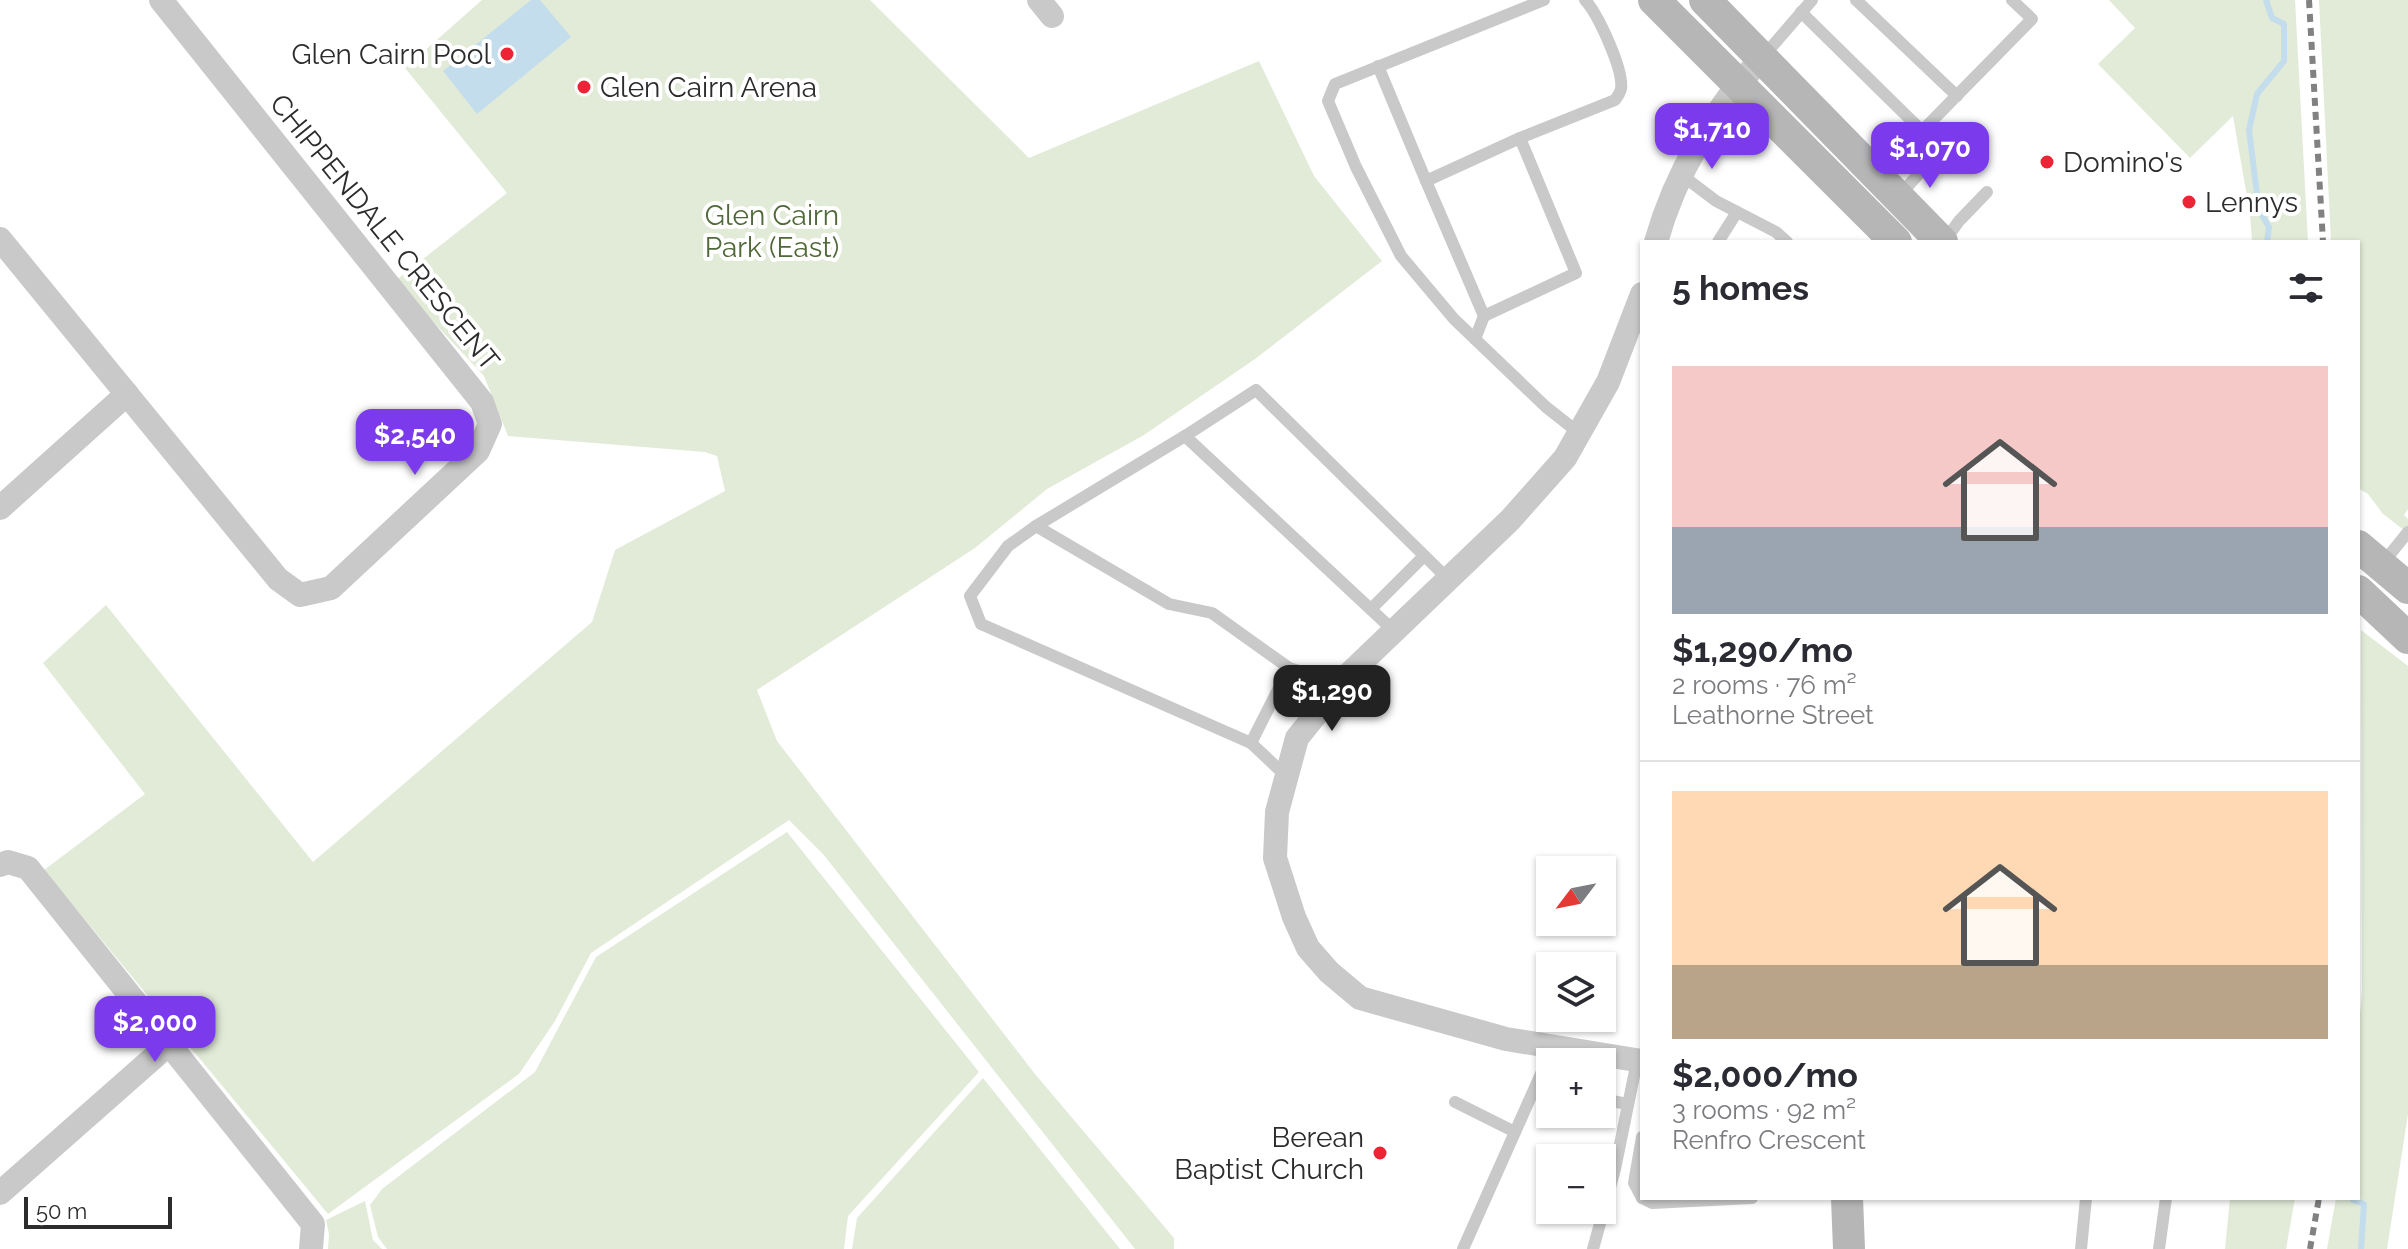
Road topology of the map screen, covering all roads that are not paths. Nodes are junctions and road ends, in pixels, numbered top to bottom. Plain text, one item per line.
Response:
1 (161, 0) edge
2 (1544, 0) edge
3 (1585, 0) edge
4 (1654, 0) edge
5 (1705, 0) edge
6 (1812, 0) edge
7 (1856, 0) edge
8 (2012, 0) edge
9 (1801, 12) junction
10 (1762, 58) junction
11 (1378, 66) junction
12 (1737, 84) junction
13 (1957, 96) junction
14 (1520, 138) junction
15 (1923, 169) dead end
16 (1683, 176) junction
17 (1426, 181) junction
18 (1987, 192) dead end
19 (1898, 198) junction
20 (1737, 212) junction
21 (0, 239) edge
22 (1657, 240) edge
23 (1719, 240) edge
24 (1785, 240) edge
25 (1894, 240) edge
26 (1941, 240) edge
27 (1945, 240) edge
28 (1640, 299) edge
29 (1484, 316) junction
30 (1475, 339) junction
31 (127, 394) junction
32 (1579, 433) junction
33 (1185, 436) junction
34 (0, 508) edge
35 (1036, 526) junction
36 (2408, 532) edge
37 (1424, 556) junction
38 (2370, 556) edge
39 (1448, 579) junction
40 (2408, 588) edge
41 (2360, 593) edge
42 (1371, 609) junction
43 (1394, 631) junction
44 (2408, 638) edge
45 (1289, 668) junction
46 (1341, 684) junction
47 (1319, 710) junction
48 (1251, 743) junction
49 (1286, 776) junction
50 (0, 865) edge
51 (169, 1044) junction
52 (1553, 1047) joint
53 (1639, 1061) edge
54 (1536, 1097) edge
55 (1455, 1102) dead end
56 (1616, 1102) edge
57 (1627, 1104) junction
58 (1515, 1132) junction
59 (1640, 1148) edge
60 (0, 1193) edge
61 (1640, 1194) edge
62 (1646, 1200) edge
63 (1712, 1200) edge
64 (1847, 1200) edge
65 (2086, 1200) edge
66 (2166, 1200) edge
67 (311, 1249) edge
68 (1463, 1249) edge
69 (1593, 1249) edge
70 (1849, 1249) edge
71 (2081, 1249) edge
72 (2159, 1249) edge

1 - 31 street, CHIPPENDALE CRESCENT
2 - 11 lane
3 - 14 lane
4 - 12 main road
5 - 10 main road
6 - 9 lane
7 - 13 lane
8 - 13 lane
9 - 10 lane
9 - 13 lane
10 - 12 street
10 - 19 main road
11 - 17 lane
11 - 30 lane
12 - 16 street
12 - 25 main road
14 - 17 lane
14 - 29 lane
15 - 19 lane
16 - 20 lane
16 - 22 street
17 - 29 lane
18 - 27 lane
19 - 26 main road
20 - 23 lane
20 - 24 lane
21 - 31 street, CHIPPENDALE CRESCENT
28 - 32 street
29 - 30 lane
30 - 32 lane
31 - 34 street
32 - 39 street
33 - 35 lane
33 - 37 lane
33 - 42 lane
35 - 45 lane
35 - 48 lane
36 - 38 lane
37 - 39 lane
37 - 42 lane
38 - 40 main road
39 - 43 street
41 - 44 main road
42 - 43 lane
43 - 46 street
45 - 46 lane
45 - 47 lane
45 - 48 lane
46 - 47 street
47 - 49 street
48 - 49 lane
49 - 52 street
50 - 51 street
51 - 60 street
51 - 67 street
52 - 53 street
53 - 57 lane
54 - 58 lane
55 - 58 lane
56 - 57 lane
57 - 69 lane
58 - 68 lane
59 - 61 lane
62 - 63 lane
64 - 70 main road
65 - 71 lane
66 - 72 lane

